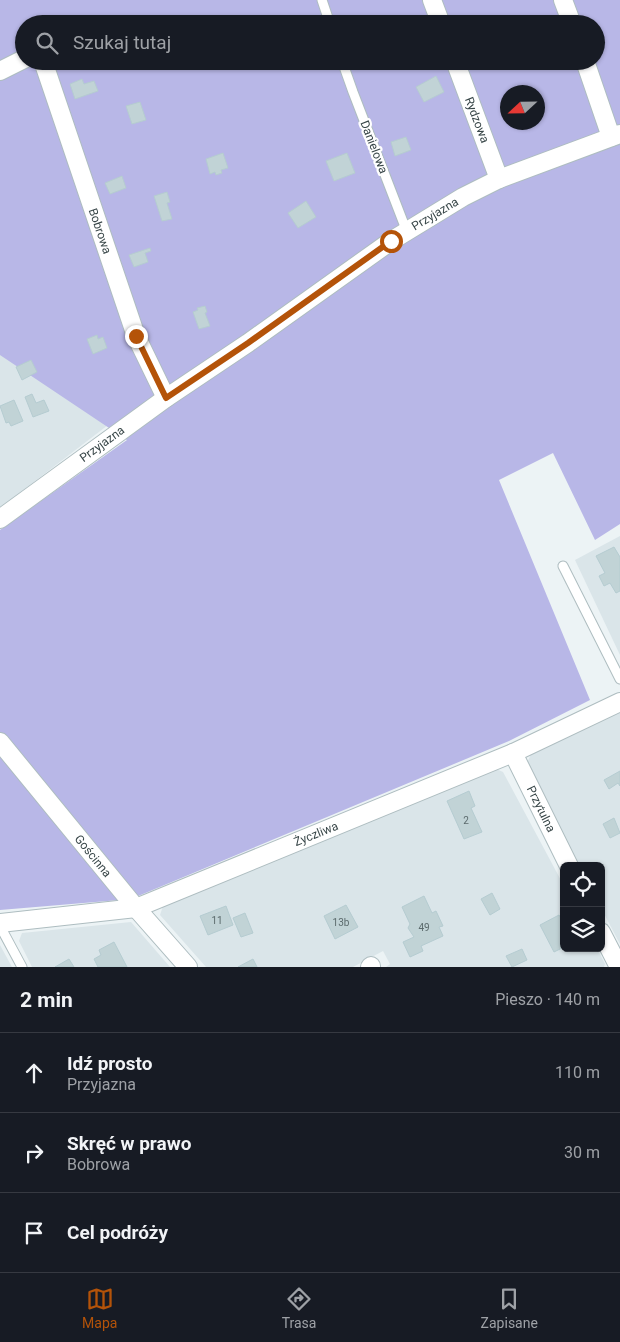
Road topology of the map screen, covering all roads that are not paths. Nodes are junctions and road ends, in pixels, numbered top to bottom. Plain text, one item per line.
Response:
1 (322, 0) edge
2 (432, 0) edge
3 (563, 0) edge
4 (327, 15) edge
5 (438, 15) edge
6 (569, 15) edge
7 (15, 64) edge
8 (46, 70) edge
9 (345, 70) edge
10 (458, 70) edge
11 (589, 70) edge
12 (0, 71) edge
13 (615, 135) edge
14 (499, 180) junction
15 (407, 232) junction
16 (166, 398) junction
17 (0, 520) edge
18 (563, 566) dead end
19 (620, 680) edge
20 (620, 702) edge
21 (0, 742) edge
22 (513, 753) junction
23 (566, 862) edge
24 (136, 908) junction
25 (0, 925) edge
26 (605, 940) edge
27 (22, 967) edge
28 (188, 967) edge
29 (618, 967) edge

1 - 4 lane
2 - 5 street
3 - 6 street
7 - 12 street
8 - 16 street, Bobrowa
9 - 15 lane, Danielowa
10 - 14 street, Rydzowa
11 - 13 street
13 - 14 street, Przyjazna
14 - 15 street, Przyjazna
15 - 16 street, Przyjazna
16 - 17 street, Przyjazna
18 - 19 lane
20 - 22 street, Życzliwa
21 - 24 street, Gościnna
22 - 23 street, Przytulna
22 - 24 street, Życzliwa
24 - 25 street, Życzliwa
24 - 28 street, Gościnna
25 - 27 lane
26 - 29 street

